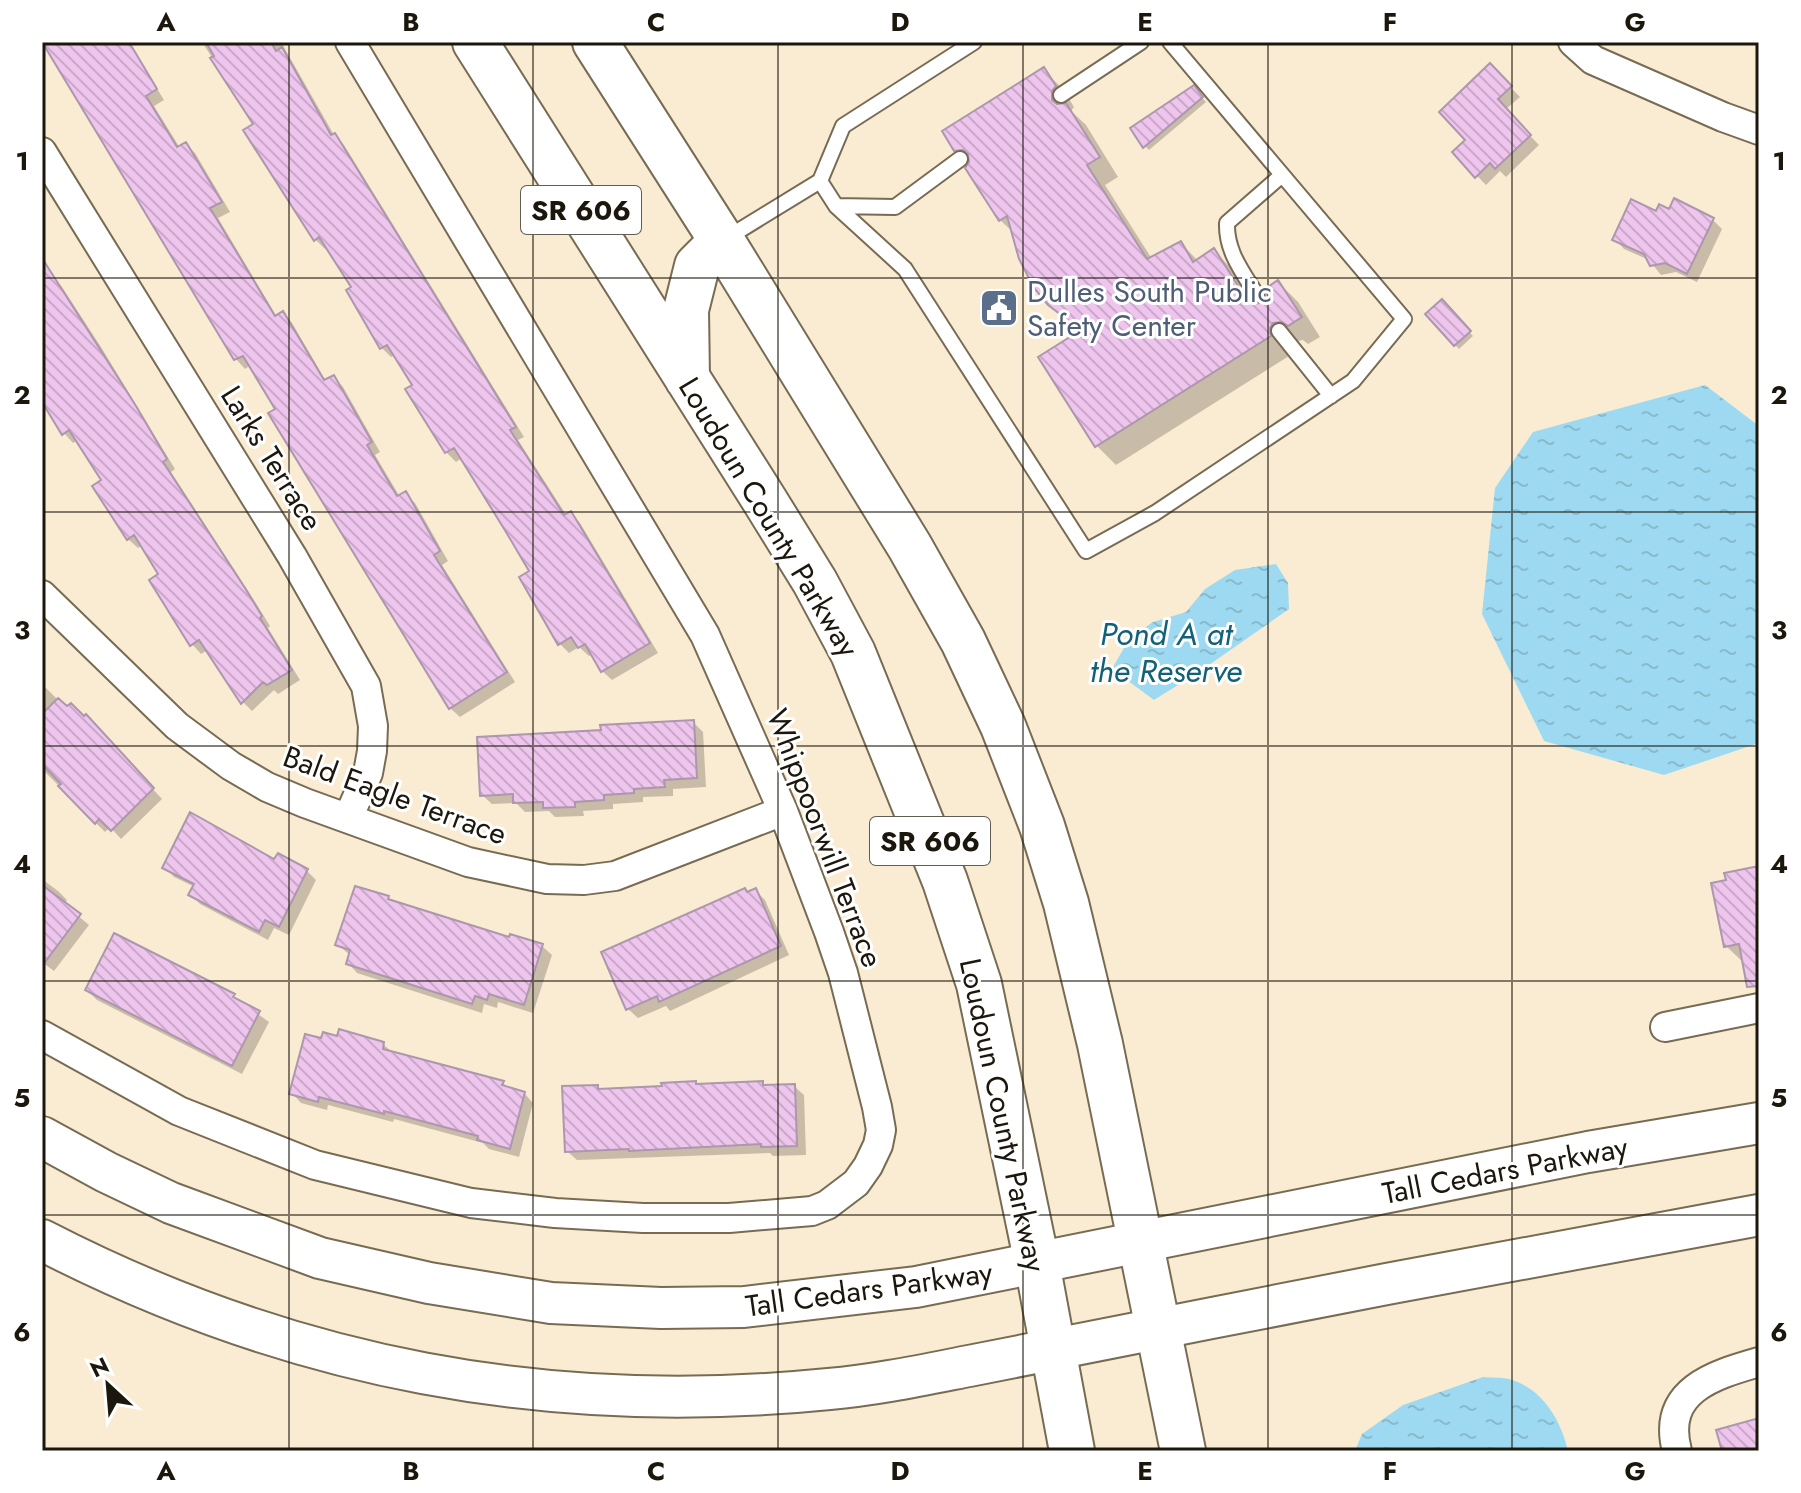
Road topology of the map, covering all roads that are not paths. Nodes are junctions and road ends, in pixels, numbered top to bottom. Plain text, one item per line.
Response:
1 (350, 42) edge
2 (475, 42) edge
3 (595, 42) edge
4 (974, 42) edge
5 (1141, 42) edge
6 (1170, 42) edge
7 (1573, 42) edge
8 (1061, 95) dead end
9 (1759, 130) edge
10 (42, 152) edge
11 (960, 159) dead end
12 (1282, 175) junction
13 (820, 181) junction
14 (836, 206) junction
15 (722, 241) junction
16 (1256, 294) dead end
17 (1279, 331) dead end
18 (687, 378) junction
19 (1331, 396) junction
20 (42, 595) edge
21 (783, 811) junction
22 (348, 818) junction
23 (1759, 1008) edge
24 (1665, 1027) dead end
25 (42, 1035) edge
26 (1759, 1123) edge
27 (42, 1137) edge
28 (1759, 1215) edge
29 (42, 1240) edge
30 (1140, 1241) junction
31 (1037, 1263) junction
32 (1158, 1329) junction
33 (1052, 1351) junction
34 (1759, 1362) edge
35 (1072, 1451) edge
36 (1183, 1451) edge
37 (1677, 1451) edge

1 - 21 street, Whippoorwill Terrace
2 - 18 main road, Loudoun County Parkway / SR 606
3 - 15 main road, SR 606
4 - 13 lane
5 - 8 lane
6 - 12 lane
7 - 9 street
10 - 22 street, Larks Terrace
11 - 14 lane
12 - 16 lane
12 - 19 lane
13 - 14 lane
13 - 15 lane
14 - 19 lane
15 - 18 main road
15 - 30 main road, SR 606
17 - 19 lane
18 - 31 main road, Loudoun County Parkway / SR 606
20 - 22 street, Bald Eagle Terrace
21 - 22 street, Bald Eagle Terrace
21 - 25 street, Whippoorwill Terrace
23 - 24 street
26 - 30 main road, Tall Cedars Parkway
27 - 31 main road, Tall Cedars Parkway
28 - 32 main road
29 - 33 main road
30 - 31 main road, Tall Cedars Parkway
30 - 32 main road, SR 606
31 - 33 main road, Loudoun County Parkway / SR 606
32 - 33 main road
32 - 36 main road, SR 606
33 - 35 main road, Loudoun County Parkway / SR 606
34 - 37 street

